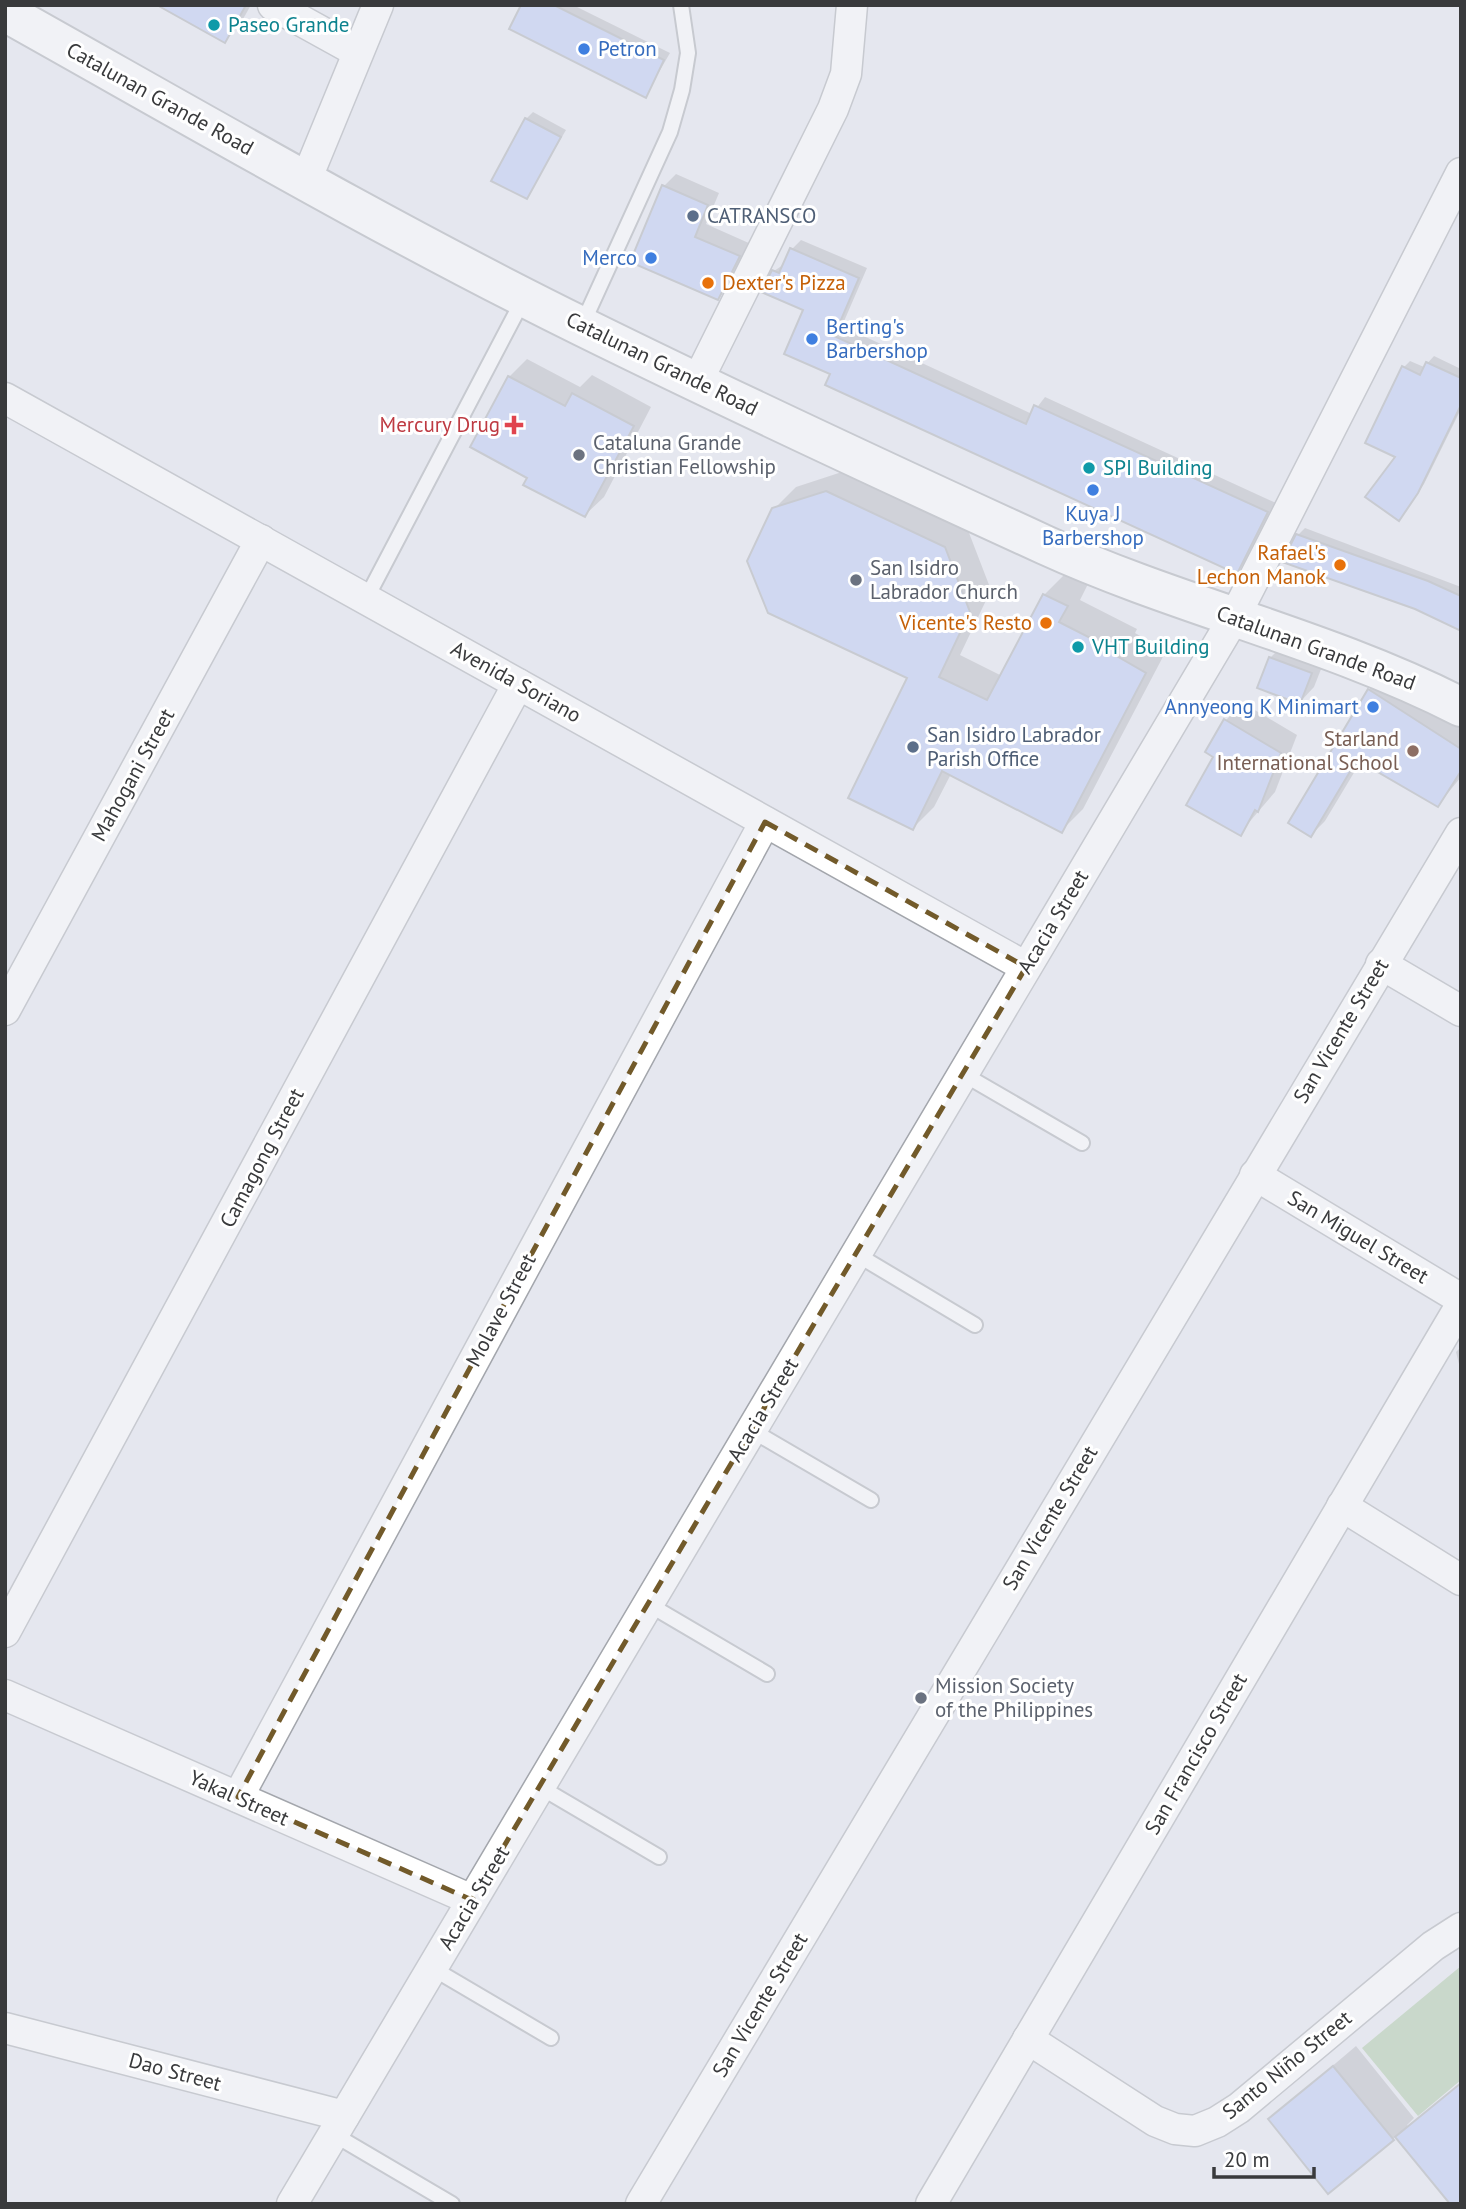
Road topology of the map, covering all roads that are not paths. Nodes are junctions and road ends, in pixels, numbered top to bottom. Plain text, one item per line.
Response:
1 (273, 5) edge
2 (378, 5) edge
3 (681, 5) edge
4 (852, 5) edge
5 (5, 12) edge
6 (358, 52) junction
7 (1461, 173) edge
8 (306, 180) junction
9 (525, 297) junction
10 (581, 326) junction
11 (697, 382) junction
12 (5, 398) edge
13 (261, 540) junction
14 (366, 598) junction
15 (1235, 616) junction
16 (518, 684) junction
17 (1461, 707) edge
18 (765, 822) junction
19 (1461, 833) edge
20 (1381, 964) junction
21 (1026, 967) junction
22 (5, 1010) edge
23 (1461, 1011) edge
24 (963, 1074) junction
25 (1082, 1143) dead end
26 (1255, 1175) junction
27 (856, 1254) junction
28 (1461, 1299) edge
29 (1461, 1305) edge
30 (975, 1325) dead end
31 (751, 1430) junction
32 (871, 1500) dead end
33 (1342, 1506) junction
34 (1461, 1580) edge
35 (648, 1604) junction
36 (5, 1632) edge
37 (767, 1674) dead end
38 (5, 1695) edge
39 (540, 1787) junction
40 (237, 1797) junction
41 (659, 1857) dead end
42 (472, 1900) junction
43 (1461, 1928) edge
44 (432, 1968) junction
45 (5, 2028) edge
46 (551, 2038) dead end
47 (1028, 2039) junction
48 (339, 2125) junction
49 (292, 2204) edge
50 (452, 2204) edge
51 (641, 2204) edge
52 (932, 2204) edge

1 - 6 street
2 - 6 street
3 - 10 lane
4 - 11 street
5 - 8 main road, Catalunan Grande Road
6 - 8 street
7 - 15 street, Acacia Street
8 - 9 main road, Catalunan Grande Road
9 - 10 main road, Catalunan Grande Road
9 - 14 lane
10 - 11 main road, Catalunan Grande Road
11 - 15 main road, Catalunan Grande Road
12 - 13 street, Avenida Soriano
13 - 14 street, Avenida Soriano
13 - 22 street, Mahogani Street
14 - 16 street, Avenida Soriano
15 - 17 main road, Catalunan Grande Road
15 - 21 street, Acacia Street
16 - 18 street, Avenida Soriano
16 - 36 street, Camagong Street
18 - 21 street, Avenida Soriano
18 - 40 street, Molave Street
19 - 20 street, San Vicente Street
20 - 23 street
20 - 26 street, San Vicente Street
21 - 24 street, Acacia Street
24 - 25 lane
24 - 27 street, Acacia Street
26 - 28 street, San Miguel Street
26 - 51 street, San Vicente Street
27 - 30 lane
27 - 31 street, Acacia Street
29 - 33 street, San Francisco Street
31 - 32 lane
31 - 35 street, Acacia Street
33 - 34 street
33 - 47 street, San Francisco Street
35 - 37 lane
35 - 39 street, Acacia Street
38 - 40 street, Yakal Street
39 - 41 lane
39 - 42 street, Acacia Street
40 - 42 street, Yakal Street
42 - 44 street, Acacia Street
43 - 47 street, Santo Niño Street
44 - 46 lane
44 - 48 street, Acacia Street
45 - 48 street, Dao Street
47 - 52 street, San Francisco Street
48 - 49 street, Acacia Street
48 - 50 lane

